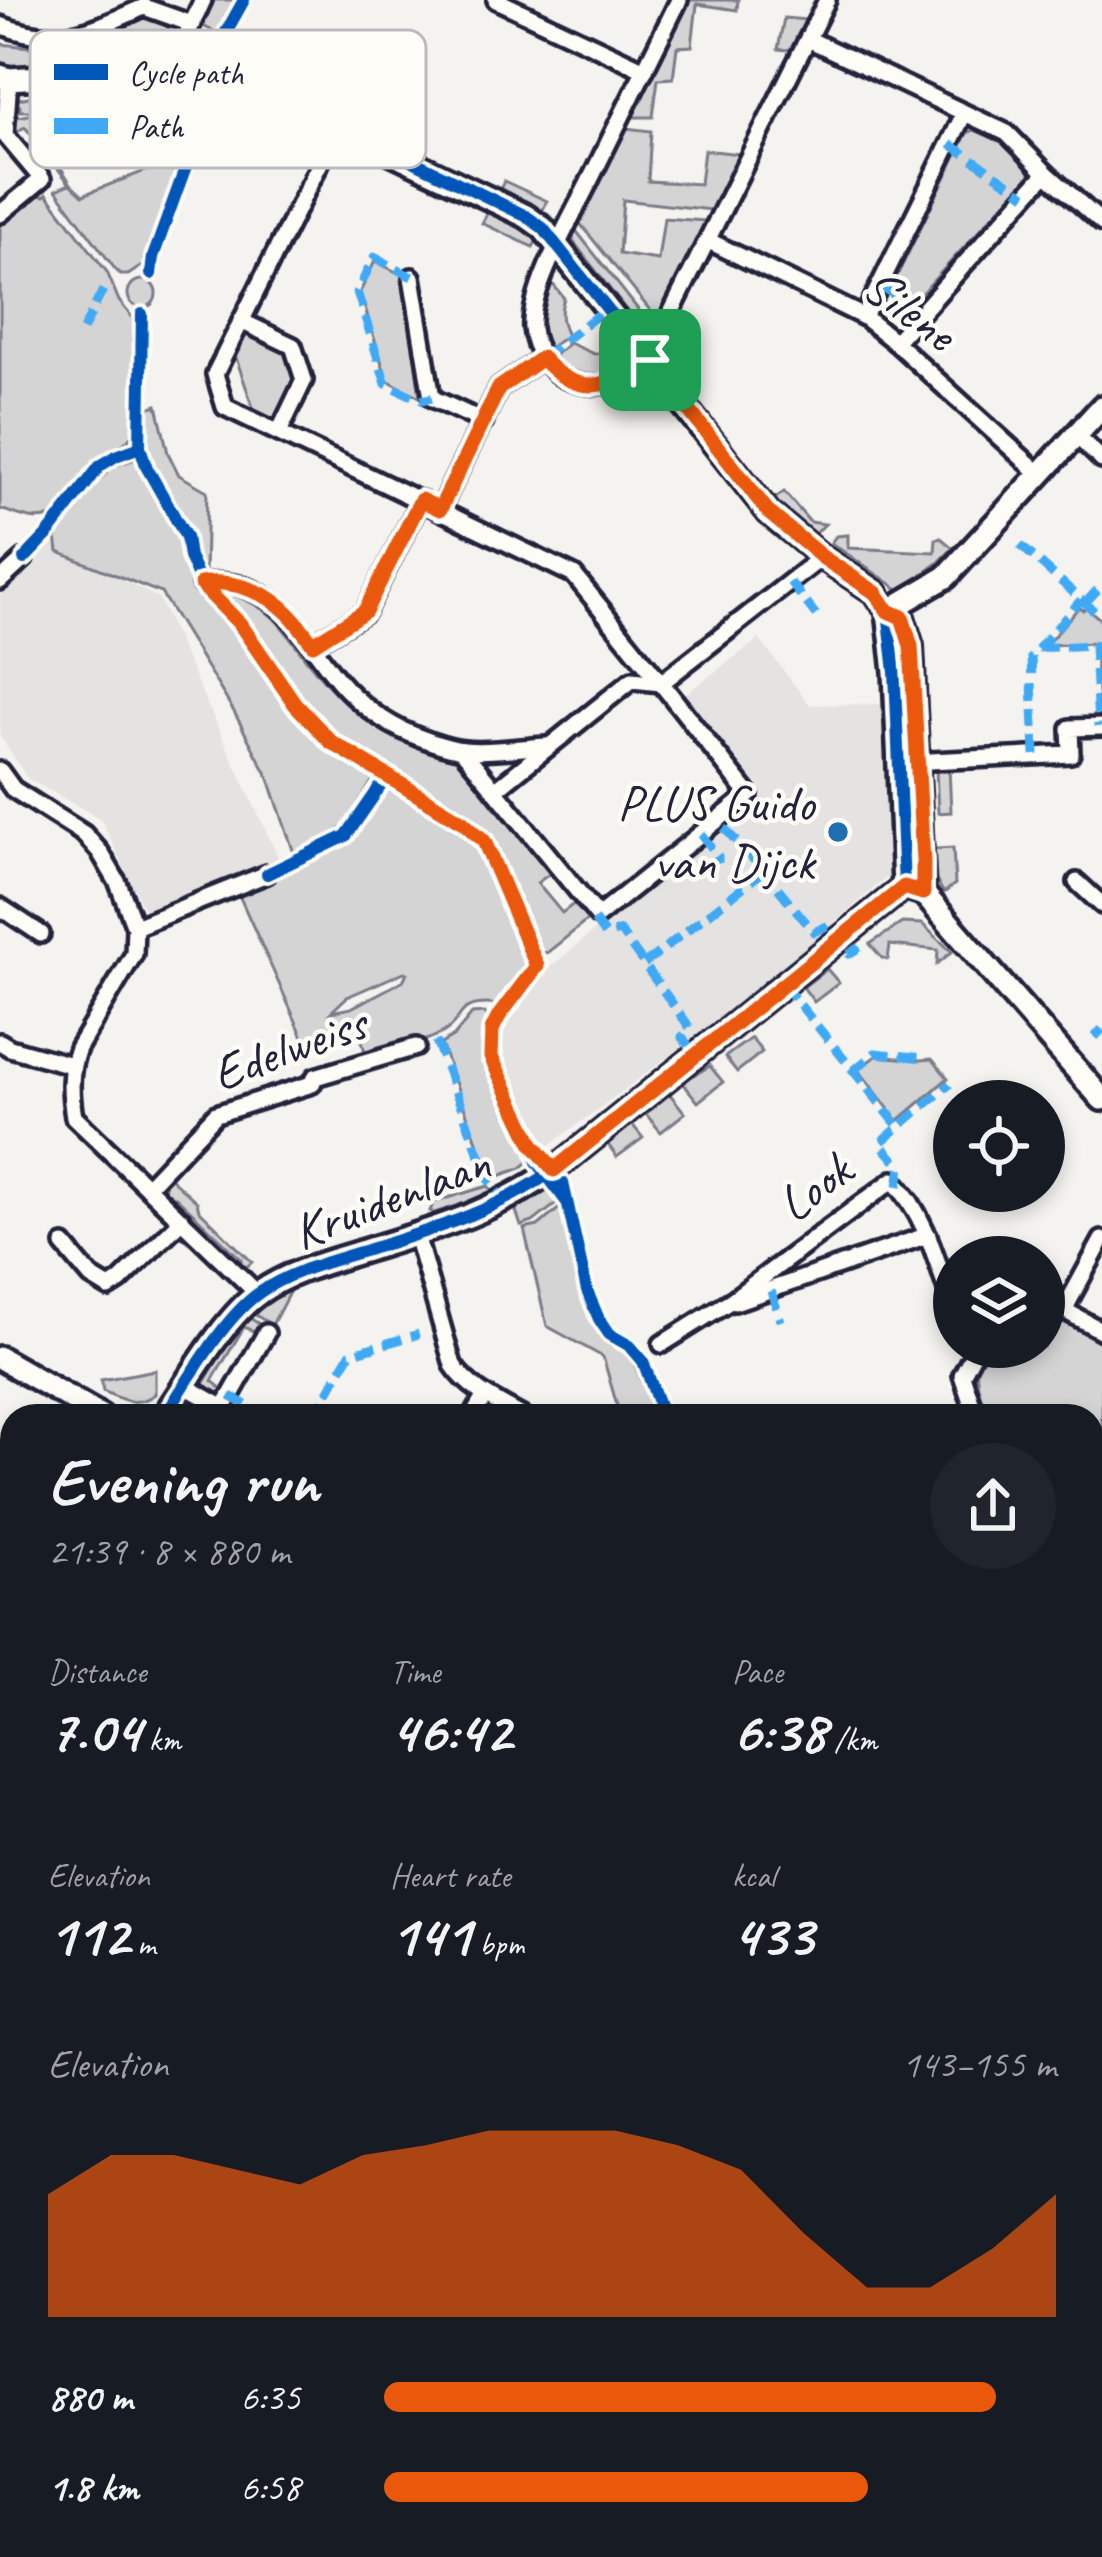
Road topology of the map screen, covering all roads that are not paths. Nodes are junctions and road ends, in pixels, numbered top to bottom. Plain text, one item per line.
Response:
1 (203, 0) edge
2 (496, 0) edge
3 (679, 0) edge
4 (827, 0) edge
5 (192, 24) junction
6 (0, 25) edge
7 (86, 30) edge
8 (189, 30) edge
9 (30, 32) edge
10 (808, 39) junction
11 (645, 70) junction
12 (4, 83) edge
13 (964, 114) junction
14 (30, 165) edge
15 (33, 168) edge
16 (318, 168) edge
17 (425, 168) edge
18 (1046, 173) junction
19 (0, 214) edge
20 (1102, 224) edge
21 (710, 241) junction
22 (558, 245) junction
23 (412, 278) dead end
24 (864, 317) junction
25 (242, 321) junction
26 (895, 342) junction
27 (646, 355) junction
28 (542, 358) junction
29 (1102, 407) edge
30 (484, 422) junction
31 (279, 432) junction
32 (1076, 435) junction
33 (1102, 460) edge
34 (1040, 474) junction
35 (421, 500) junction
36 (440, 509) junction
37 (822, 557) junction
38 (24, 559) dead end
39 (0, 581) edge
40 (201, 584) dead end
41 (888, 611) junction
42 (313, 644) junction
43 (661, 683) junction
44 (1102, 727) edge
45 (550, 746) junction
46 (462, 750) junction
47 (909, 762) junction
48 (0, 771) edge
49 (13, 789) junction
50 (495, 790) junction
51 (0, 802) edge
52 (267, 874) dead end
53 (1077, 882) dead end
54 (914, 890) junction
55 (1102, 905) edge
56 (0, 907) edge
57 (135, 927) junction
58 (41, 934) dead end
59 (0, 1042) edge
60 (416, 1047) dead end
61 (71, 1065) junction
62 (1102, 1100) edge
63 (147, 1187) junction
64 (182, 1220) junction
65 (416, 1235) junction
66 (928, 1235) junction
67 (1102, 1240) edge
68 (64, 1245) dead end
69 (933, 1250) edge
70 (257, 1293) junction
71 (733, 1300) junction
72 (1065, 1308) edge
73 (1065, 1311) edge
74 (1102, 1331) edge
75 (266, 1333) dead end
76 (662, 1344) dead end
77 (0, 1358) edge
78 (965, 1368) edge
79 (185, 1386) junction
80 (485, 1395) junction
81 (80, 1404) edge
82 (172, 1404) edge
83 (210, 1404) edge
84 (226, 1404) edge
85 (480, 1404) edge
86 (501, 1404) edge
87 (972, 1404) edge

1 - 5 street
2 - 11 street
3 - 11 street
4 - 10 street
5 - 7 street
5 - 8 street
6 - 9 street
10 - 13 street
10 - 21 street
11 - 22 street
12 - 14 street
13 - 18 street
13 - 24 street
15 - 19 street
16 - 25 street
17 - 22 street
18 - 20 street
18 - 26 street
21 - 24 street, Silene
21 - 27 street
22 - 27 street
22 - 28 street
23 - 30 street
24 - 26 street, Silene
25 - 31 street
25 - 31 street
26 - 34 street, Silene
27 - 28 street
27 - 37 street
28 - 30 street
29 - 32 street
30 - 36 street
31 - 35 street
32 - 33 street
32 - 34 street
34 - 41 street
35 - 36 street
35 - 42 street
36 - 43 street
37 - 41 street
37 - 43 street
38 - 39 street
40 - 42 street
41 - 47 street
42 - 46 street
43 - 45 street
43 - 50 street
44 - 47 street
45 - 46 street
45 - 50 street
46 - 50 street
47 - 54 street
48 - 49 street
49 - 51 street
49 - 57 street
52 - 57 street
53 - 55 street
54 - 62 street
54 - 65 street, Kruidenlaan
56 - 58 street
57 - 61 street
59 - 61 street
60 - 63 street, Edelweiss
61 - 63 street
63 - 64 street
64 - 68 street
64 - 70 street
65 - 70 street, Kruidenlaan
65 - 80 street
66 - 69 street, Look
66 - 71 street, Look
66 - 71 street, Look
67 - 72 street
70 - 79 street, Kruidenlaan
71 - 76 street, Look
73 - 74 street
75 - 84 street
77 - 81 street
78 - 87 street
79 - 82 street, Kruidenlaan
79 - 83 street
80 - 85 street
80 - 86 street

